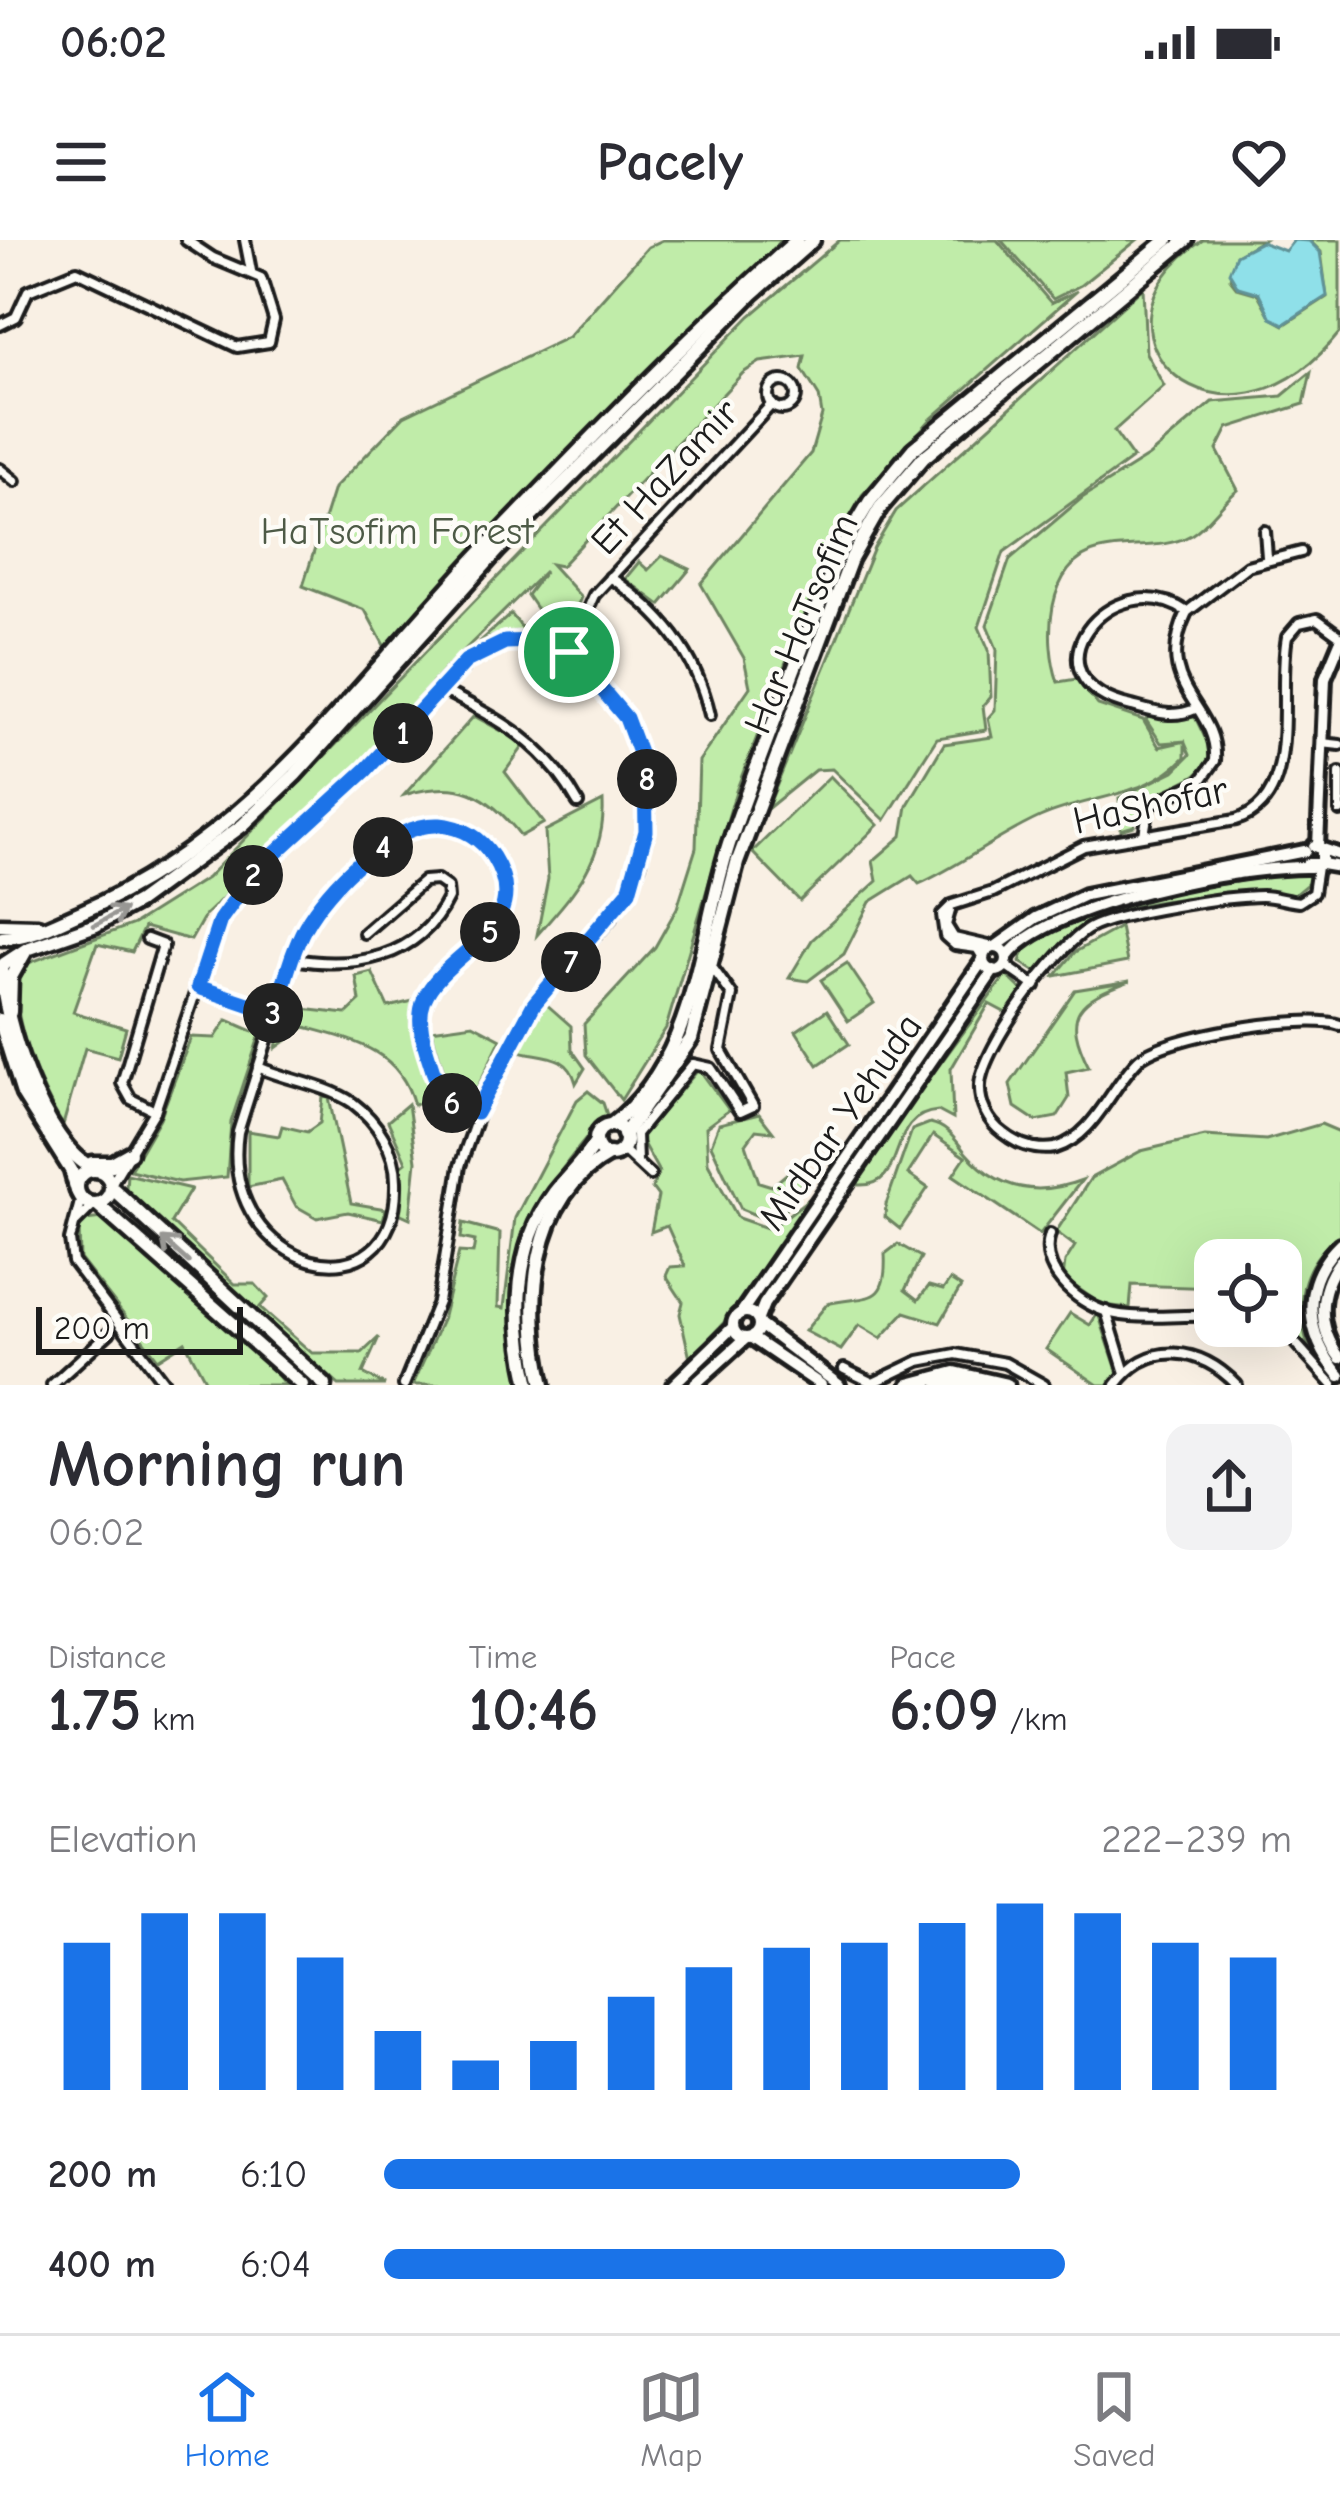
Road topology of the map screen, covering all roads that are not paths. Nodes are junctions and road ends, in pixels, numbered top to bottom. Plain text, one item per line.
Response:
1 (186, 240) edge
2 (245, 240) edge
3 (796, 240) edge
4 (813, 240) edge
5 (1167, 240) edge
6 (1186, 240) edge
7 (251, 271) junction
8 (0, 325) edge
9 (772, 404) dead end
10 (0, 469) edge
11 (15, 482) dead end
12 (1265, 531) dead end
13 (1301, 552) dead end
14 (1268, 556) junction
15 (610, 578) junction
16 (1187, 612) junction
17 (1340, 639) edge
18 (569, 652) junction
19 (440, 689) junction
20 (1195, 709) junction
21 (710, 715) dead end
22 (1322, 743) junction
23 (1340, 745) edge
24 (1340, 773) edge
25 (578, 803) dead end
26 (1340, 811) edge
27 (1144, 835) junction
28 (1315, 849) junction
29 (1340, 855) edge
30 (1316, 866) junction
31 (1340, 867) edge
32 (964, 902) junction
33 (1, 933) edge
34 (364, 933) dead end
35 (147, 939) dead end
36 (994, 947) junction
37 (27, 949) junction
38 (293, 959) junction
39 (983, 959) junction
40 (1002, 964) junction
41 (711, 966) junction
42 (2, 967) edge
43 (1035, 986) junction
44 (198, 987) junction
45 (726, 988) junction
46 (702, 1005) junction
47 (5, 1016) edge
48 (274, 1019) junction
49 (1340, 1025) edge
50 (258, 1067) junction
51 (155, 1111) junction
52 (476, 1113) junction
53 (611, 1125) junction
54 (596, 1141) junction
55 (619, 1146) junction
56 (75, 1155) junction
57 (128, 1156) junction
58 (637, 1162) junction
59 (97, 1170) junction
60 (650, 1175) dead end
61 (112, 1186) junction
62 (88, 1199) junction
63 (1050, 1234) dead end
64 (1340, 1244) edge
65 (1340, 1261) edge
66 (1106, 1311) junction
67 (740, 1313) junction
68 (1194, 1315) edge
69 (759, 1322) junction
70 (733, 1327) junction
71 (110, 1332) dead end
72 (748, 1338) junction
73 (1299, 1347) edge
74 (1340, 1358) edge
75 (919, 1361) junction
76 (844, 1369) dead end
77 (1125, 1373) junction
78 (1340, 1376) edge
79 (925, 1378) junction
80 (52, 1385) edge
81 (166, 1385) edge
82 (302, 1385) edge
83 (325, 1385) edge
84 (404, 1385) edge
85 (529, 1385) edge
86 (543, 1385) edge
87 (673, 1385) edge
88 (694, 1385) edge
89 (821, 1385) edge
90 (839, 1385) edge
91 (909, 1385) edge
92 (940, 1385) edge
93 (977, 1385) edge
94 (1007, 1385) edge
95 (1044, 1385) edge
96 (1116, 1385) edge
97 (1237, 1385) edge
98 (1333, 1385) edge

1 - 7 street
2 - 7 street
3 - 33 main road
37 -> 4 main road
5 - 53 main road, Har HaTsofim
6 - 41 main road, Har HaTsofim
7 - 8 street
9 - 15 street, Et HaZamir
10 - 11 street
12 - 14 street
13 - 14 street
14 - 16 street
15 - 18 street, Et HaZamir
15 - 21 street
16 - 20 street
16 - 20 street
17 - 22 street
17 - 27 street, HaShofar
18 - 19 street
18 - 52 street
19 - 25 street
19 - 44 street
20 - 27 street
22 - 23 street
22 - 28 street
24 - 26 street
27 - 32 street, HaShofar
28 - 29 street
28 - 30 street
28 - 30 street
28 - 36 street
30 - 31 street, Midbar Yehuda
30 - 40 street, Midbar Yehuda
30 - 43 street
32 - 36 street
32 - 39 street
33 - 42 main road
34 - 38 street
35 - 51 street
36 - 39 street, Midbar Yehuda
36 - 40 street
37 - 42 main road
37 - 47 main road
38 - 48 street
38 - 52 street
39 - 40 street
39 - 67 street, Midbar Yehuda
40 - 43 street
40 - 69 street, Midbar Yehuda
41 - 45 street
41 - 46 main road, Har HaTsofim
42 - 47 main road
43 - 49 street
44 - 48 street
44 - 51 street
45 - 46 street
45 - 58 street
46 - 55 main road, Har HaTsofim
47 - 56 main road
47 - 62 main road
48 - 50 street
50 - 50 street
51 - 57 street
52 - 84 street
53 - 54 main road, Har HaTsofim
53 - 55 main road
54 - 55 main road
54 - 85 main road
55 - 58 street
55 - 86 main road, Har HaTsofim
56 - 57 main road
56 - 59 main road
57 - 59 street
57 - 61 street
58 - 60 street
59 - 61 main road
59 - 62 main road
61 - 62 main road
83 -> 61 main road
62 - 81 street
62 - 82 main road
63 - 66 street
64 - 78 street
65 - 74 street
66 - 68 street
66 - 77 street
67 - 69 street
67 - 70 street, Midbar Yehuda
69 - 72 street, Midbar Yehuda
69 - 90 street
70 - 72 street
70 - 87 street
71 - 80 street
72 - 88 street
72 - 89 street
73 - 98 street
75 - 76 street
75 - 79 street
75 - 95 street
77 - 96 street
77 - 97 street
79 - 91 main road
79 - 94 main road
92 - 93 main road

